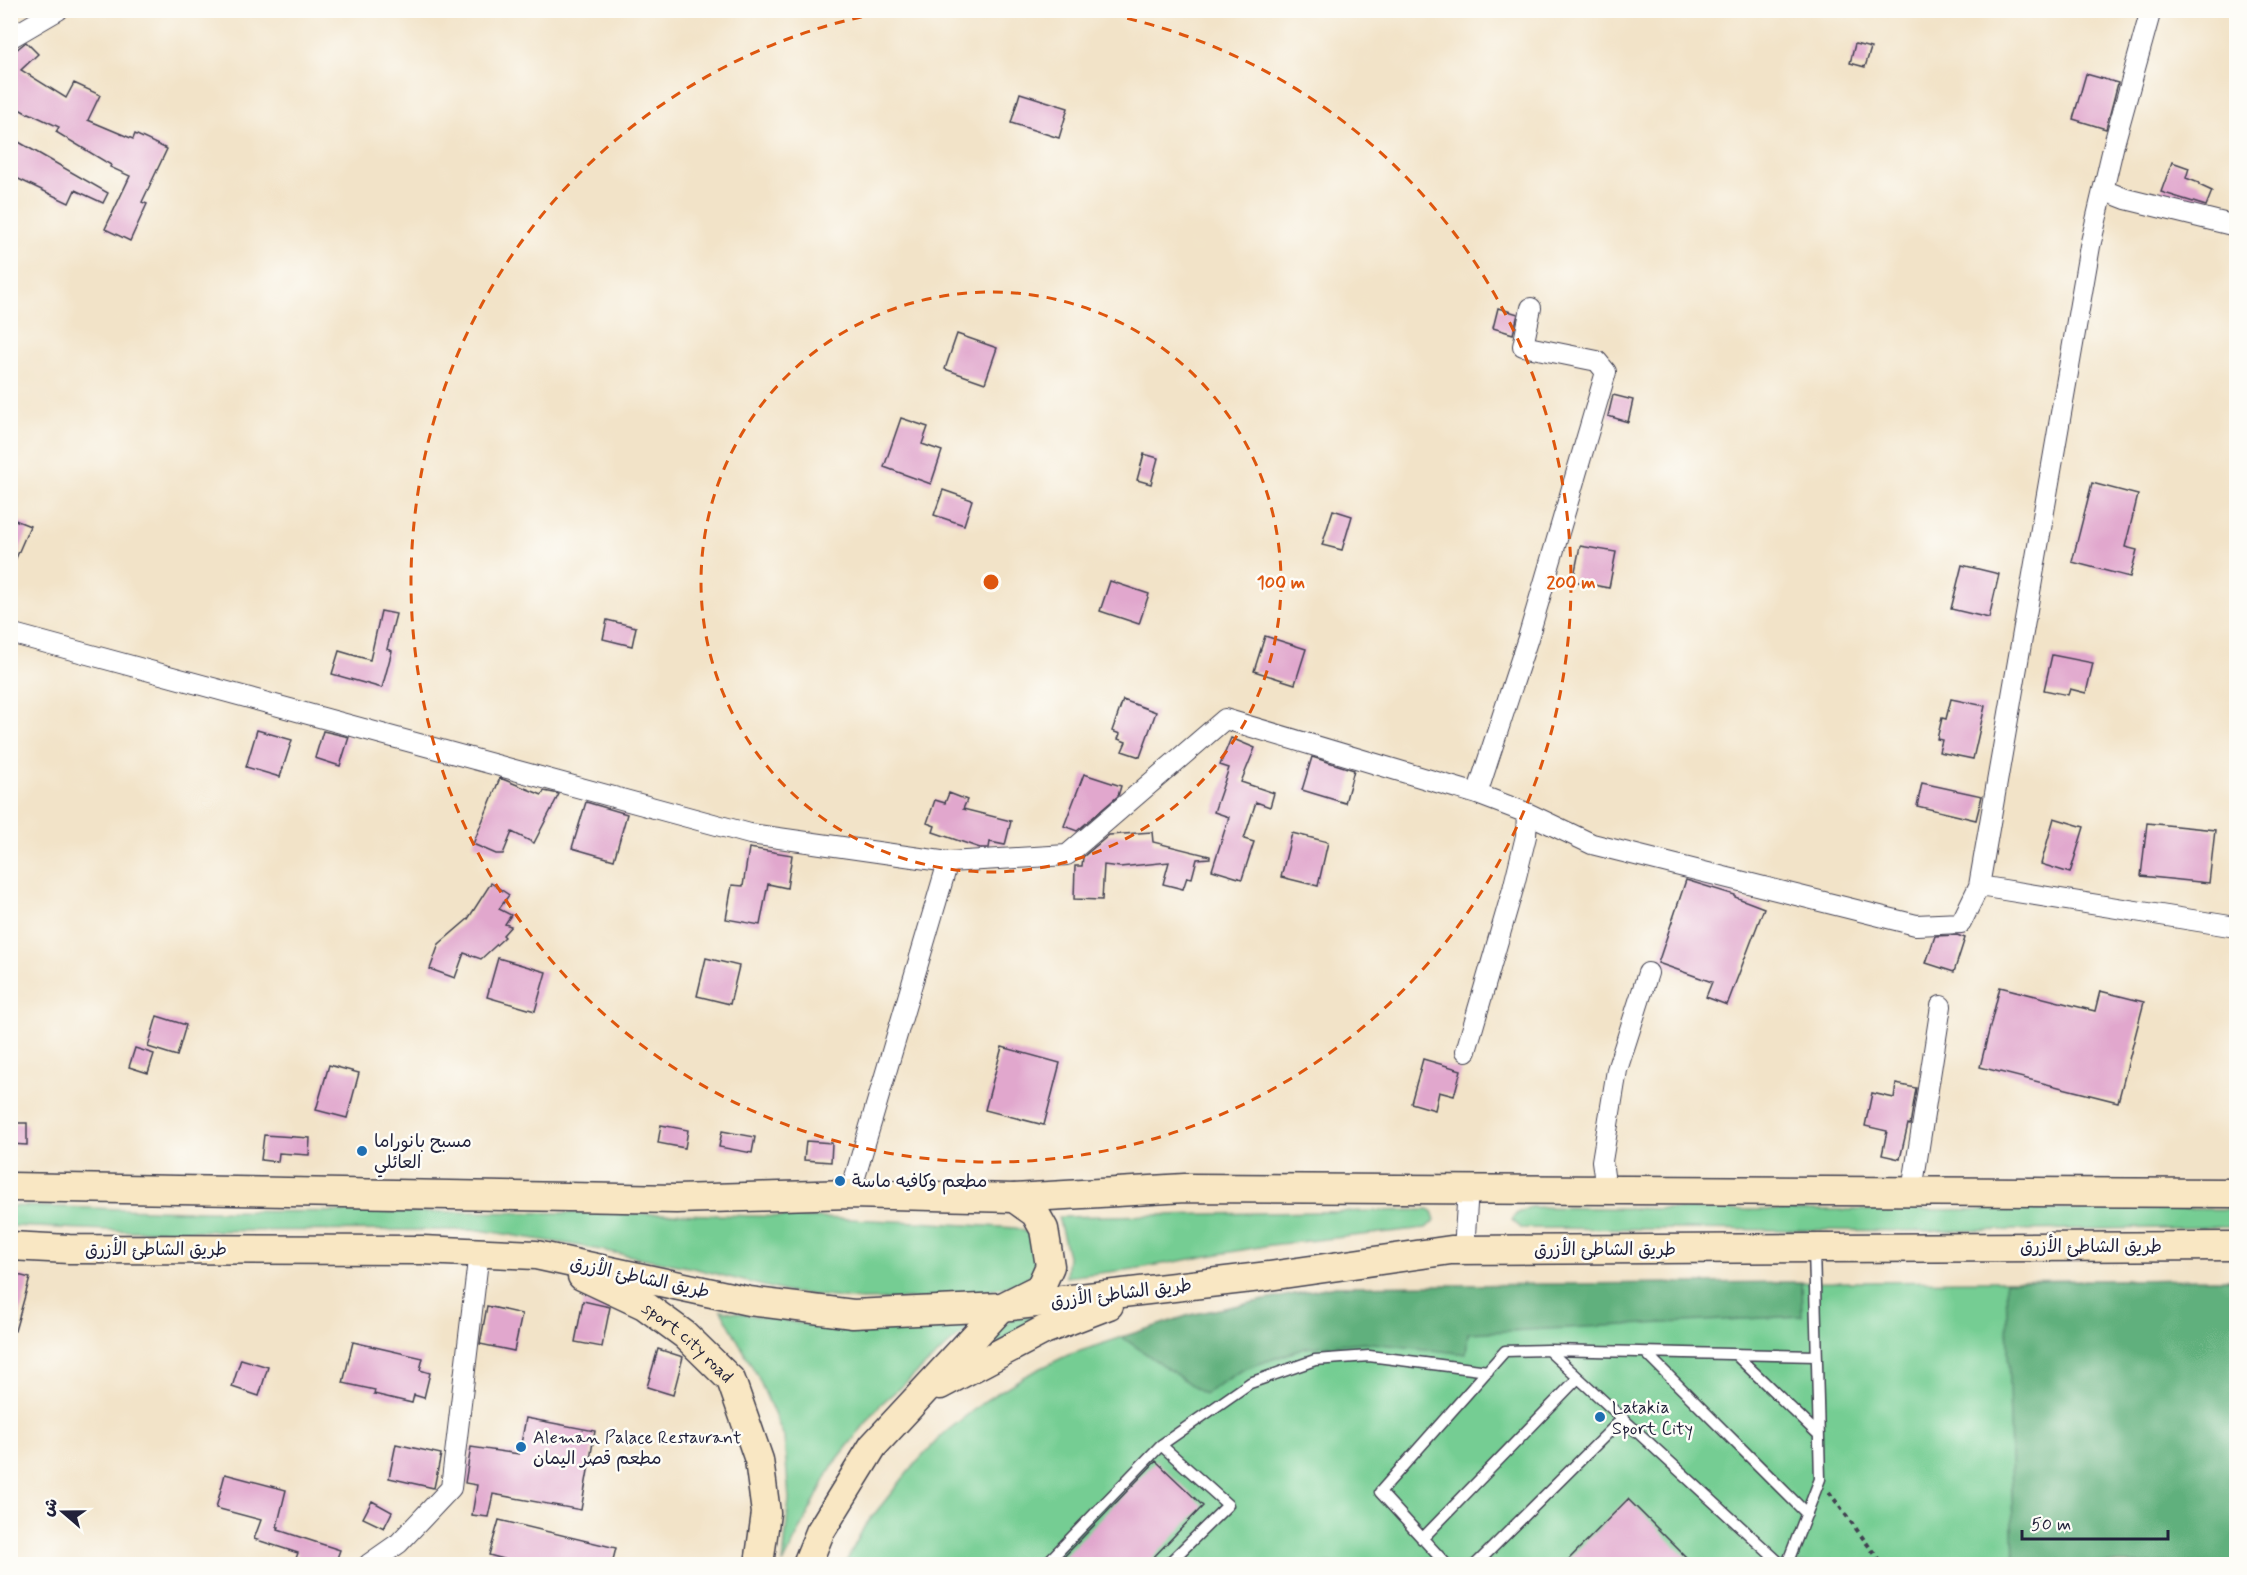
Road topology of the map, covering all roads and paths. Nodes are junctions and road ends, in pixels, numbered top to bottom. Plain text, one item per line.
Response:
1 (58, 10) edge
2 (2151, 10) edge
3 (10, 38) edge
4 (2103, 190) junction
5 (2236, 226) edge
6 (1531, 308) dead end
7 (10, 633) edge
8 (1477, 794) junction
9 (1527, 813) junction
10 (948, 862) junction
11 (1979, 886) junction
12 (2236, 927) edge
13 (1648, 974) dead end
14 (1941, 1006) dead end
15 (1466, 1050) dead end
16 (10, 1187) edge
17 (1468, 1189) junction
18 (1606, 1190) junction
19 (1912, 1191) junction
20 (2236, 1193) edge
21 (850, 1194) junction
22 (1014, 1198) junction
23 (10, 1246) edge
24 (2236, 1246) edge
25 (1814, 1248) junction
26 (1464, 1250) junction
27 (479, 1252) junction
28 (536, 1255) junction
29 (1147, 1290) junction
30 (1002, 1307) junction
31 (1548, 1350) junction
32 (1646, 1353) junction
33 (1735, 1354) junction
34 (1816, 1356) junction
35 (1488, 1371) junction
36 (1578, 1378) junction
37 (920, 1396) junction
38 (1622, 1419) junction
39 (1818, 1434) junction
40 (1161, 1445) junction
41 (1820, 1479) junction
42 (1807, 1514) junction
43 (1422, 1539) junction
44 (369, 1564) edge
45 (759, 1564) edge
46 (807, 1564) edge
47 (1046, 1564) edge
48 (1168, 1564) edge
49 (1446, 1564) edge
50 (1476, 1564) edge
51 (1781, 1564) edge
52 (1787, 1564) edge
53 (1882, 1564) edge

1 - 3 street
2 - 4 street
4 - 5 street
4 - 11 street
6 - 8 street
7 - 10 street
8 - 9 street
8 - 10 street
9 - 11 street
9 - 15 street
10 - 21 street
11 - 12 street
13 - 18 street
14 - 19 street
16 - 21 main road
17 - 18 main road
17 - 22 main road
17 - 26 street
18 - 19 main road
19 - 20 main road
21 - 22 main road
22 - 30 main road
23 - 27 main road, طريق الشاطئ الأزرق
24 - 25 main road, طريق الشاطئ الأزرق
25 - 26 main road, طريق الشاطئ الأزرق
25 - 34 lane
26 - 29 main road, طريق الشاطئ الأزرق
27 - 28 main road, طريق الشاطئ الأزرق
27 - 44 street
28 - 30 main road, طريق الشاطئ الأزرق
28 - 45 main road, sport city road
29 - 30 main road, طريق الشاطئ الأزرق
29 - 37 main road
30 - 37 main road
31 - 32 lane
31 - 35 lane
31 - 36 lane
32 - 33 lane
32 - 42 lane
33 - 34 lane
33 - 39 lane
34 - 39 lane
35 - 40 lane
35 - 43 lane
36 - 38 lane
36 - 43 lane
37 - 46 main road
38 - 50 lane
38 - 51 lane
39 - 41 lane
40 - 47 lane
40 - 48 lane
41 - 42 lane
41 - 53 path
42 - 52 lane
43 - 49 lane

